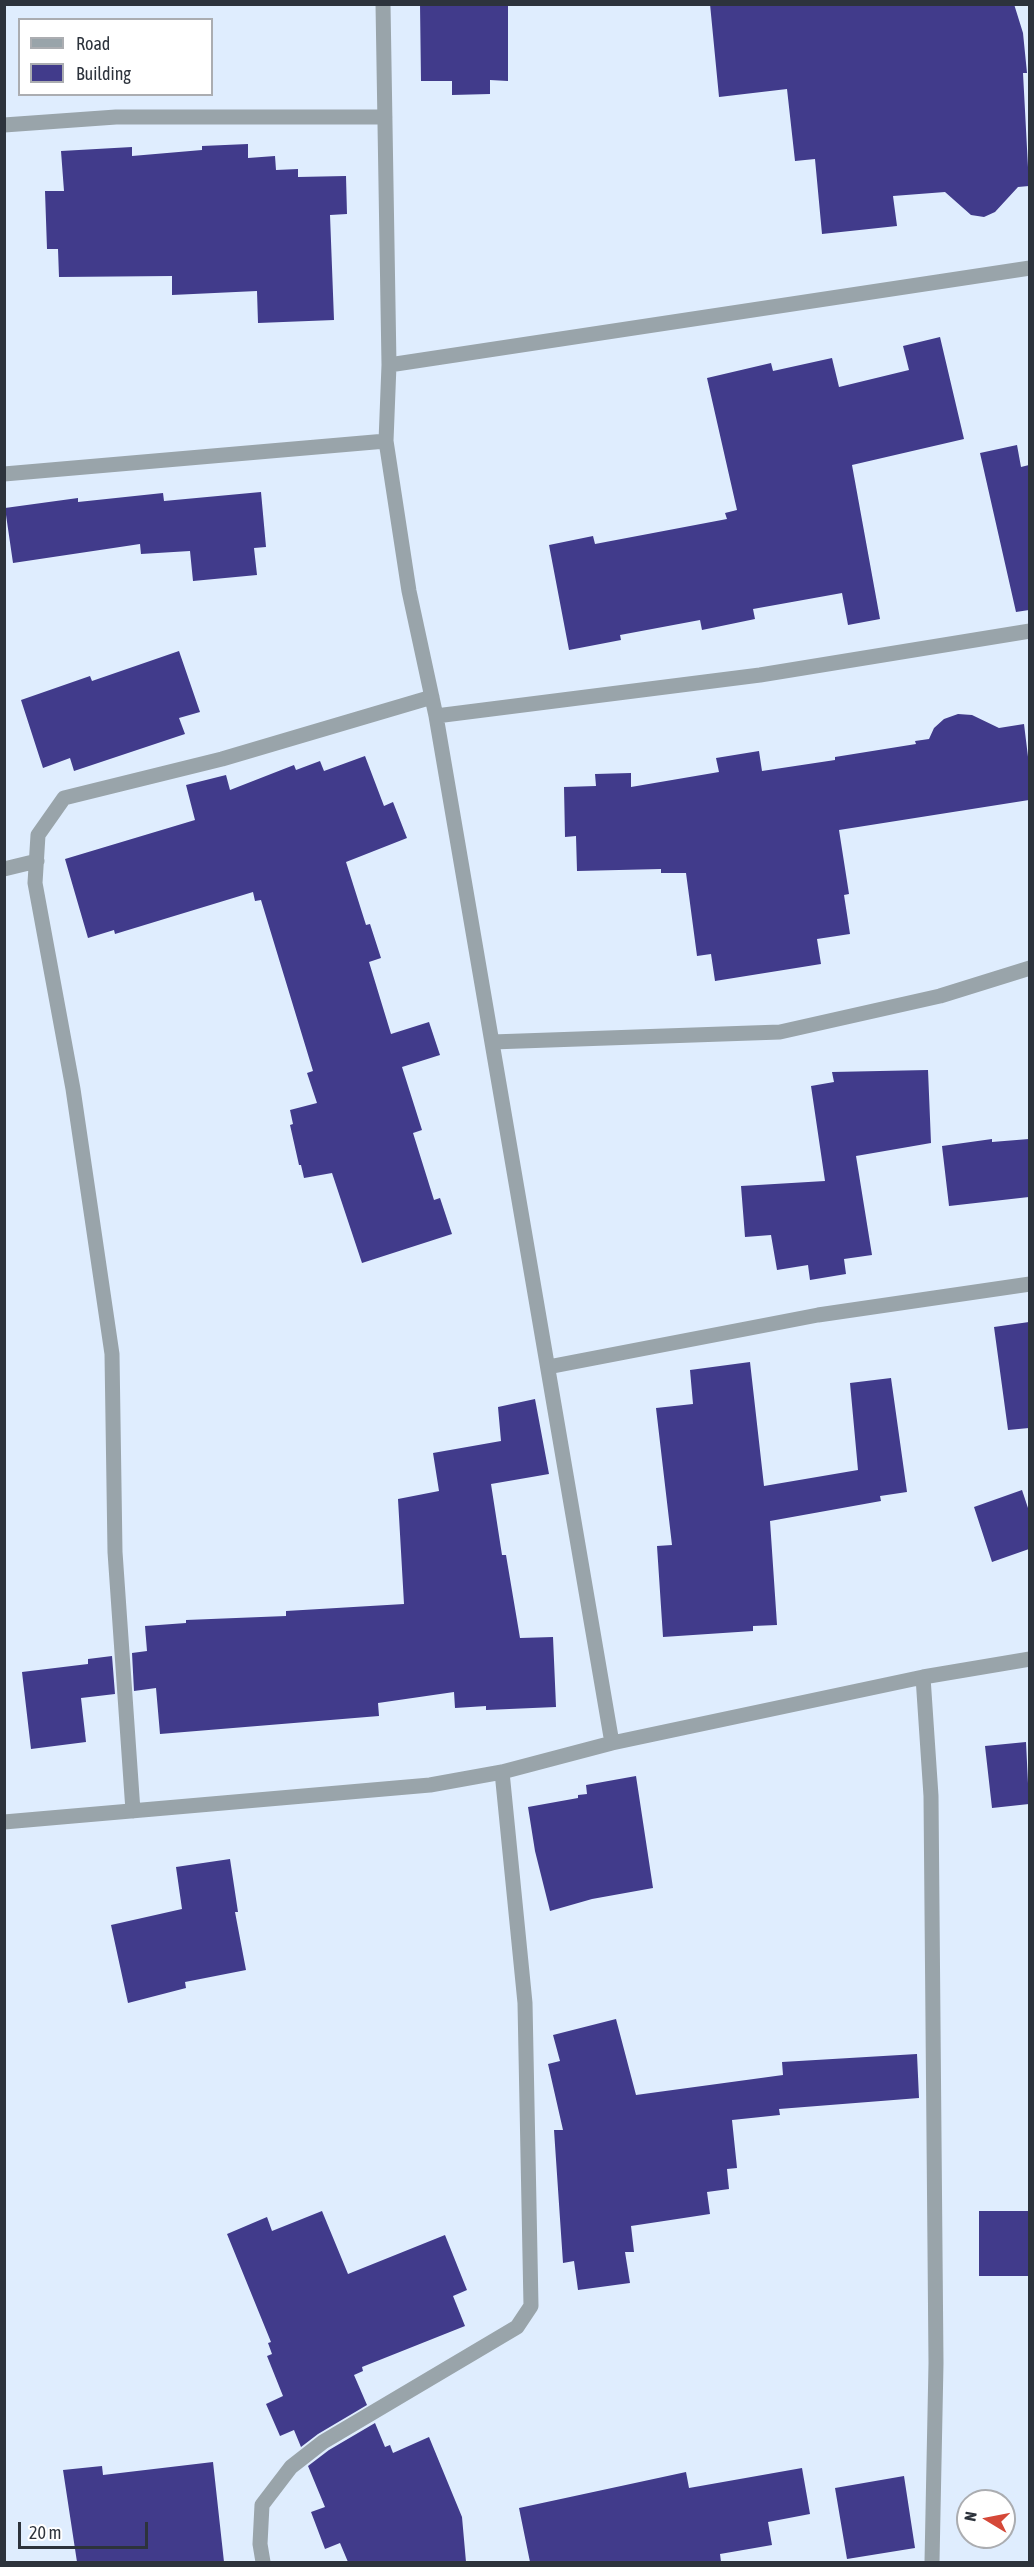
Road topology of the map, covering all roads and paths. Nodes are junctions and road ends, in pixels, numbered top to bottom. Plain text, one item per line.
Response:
1 (383, 4) edge
2 (385, 117) junction
3 (4, 125) edge
4 (1029, 268) edge
5 (389, 364) junction
6 (386, 441) junction
7 (4, 474) edge
8 (1029, 631) edge
9 (432, 697) junction
10 (436, 716) junction
11 (37, 861) junction
12 (4, 869) edge
13 (1029, 968) edge
14 (492, 1042) junction
15 (1029, 1284) edge
16 (548, 1367) junction
17 (1029, 1659) edge
18 (922, 1677) junction
19 (612, 1743) junction
20 (502, 1772) junction
21 (133, 1811) junction
22 (4, 1822) edge
23 (262, 2562) edge
24 (932, 2562) edge

1 - 2 street
2 - 3 street
2 - 5 street
4 - 5 street
5 - 6 street
6 - 7 street
6 - 9 street
8 - 10 street
9 - 10 street
9 - 11 street
10 - 14 street
11 - 12 street
11 - 21 street
13 - 14 street
14 - 16 street
15 - 16 street
16 - 19 street
17 - 18 street
18 - 19 street
18 - 24 street
19 - 20 street
20 - 21 street
20 - 23 street
21 - 22 street

